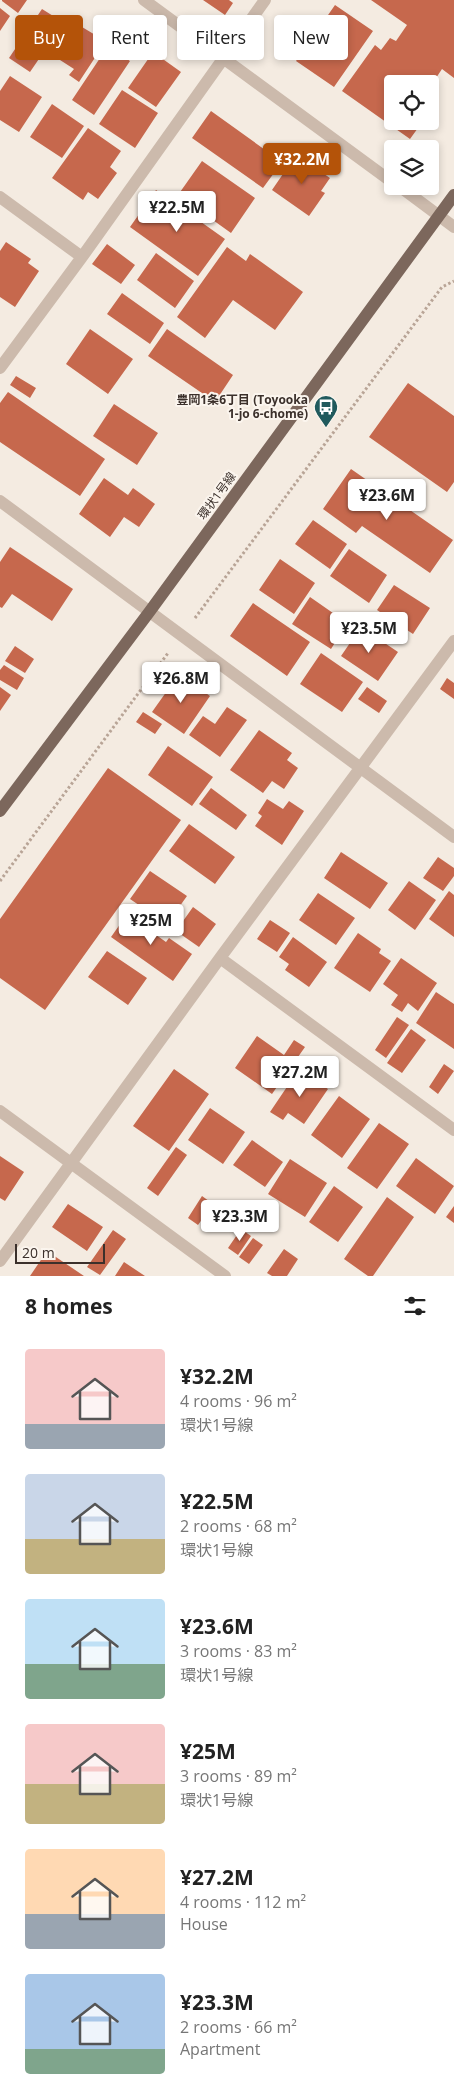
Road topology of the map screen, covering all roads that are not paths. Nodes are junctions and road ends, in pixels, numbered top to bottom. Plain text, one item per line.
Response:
1 (144, 0) edge
2 (264, 0) edge
3 (253, 15) edge
4 (177, 25) edge
5 (221, 60) edge
6 (225, 60) edge
7 (384, 176) edge
8 (411, 195) edge
9 (454, 195) edge
10 (0, 197) edge
11 (439, 216) junction
12 (454, 227) edge
13 (82, 257) junction
14 (0, 368) edge
15 (0, 501) edge
16 (150, 611) junction
17 (454, 641) edge
18 (359, 768) junction
19 (0, 811) edge
20 (454, 837) edge
21 (220, 958) junction
22 (0, 1111) edge
23 (454, 1130) edge
24 (71, 1163) junction
25 (0, 1261) edge
26 (225, 1276) edge

1 - 4 street
2 - 3 street
5 - 13 street
6 - 7 street
8 - 11 street
9 - 11 main road, 環状1号線
10 - 13 street
11 - 12 street
11 - 16 main road, 環状1号線
13 - 14 street
15 - 16 street
16 - 18 street
16 - 19 main road, 環状1号線
17 - 18 street
18 - 20 street
18 - 21 street
21 - 23 street
21 - 24 street
22 - 24 street
24 - 25 street
24 - 26 street

